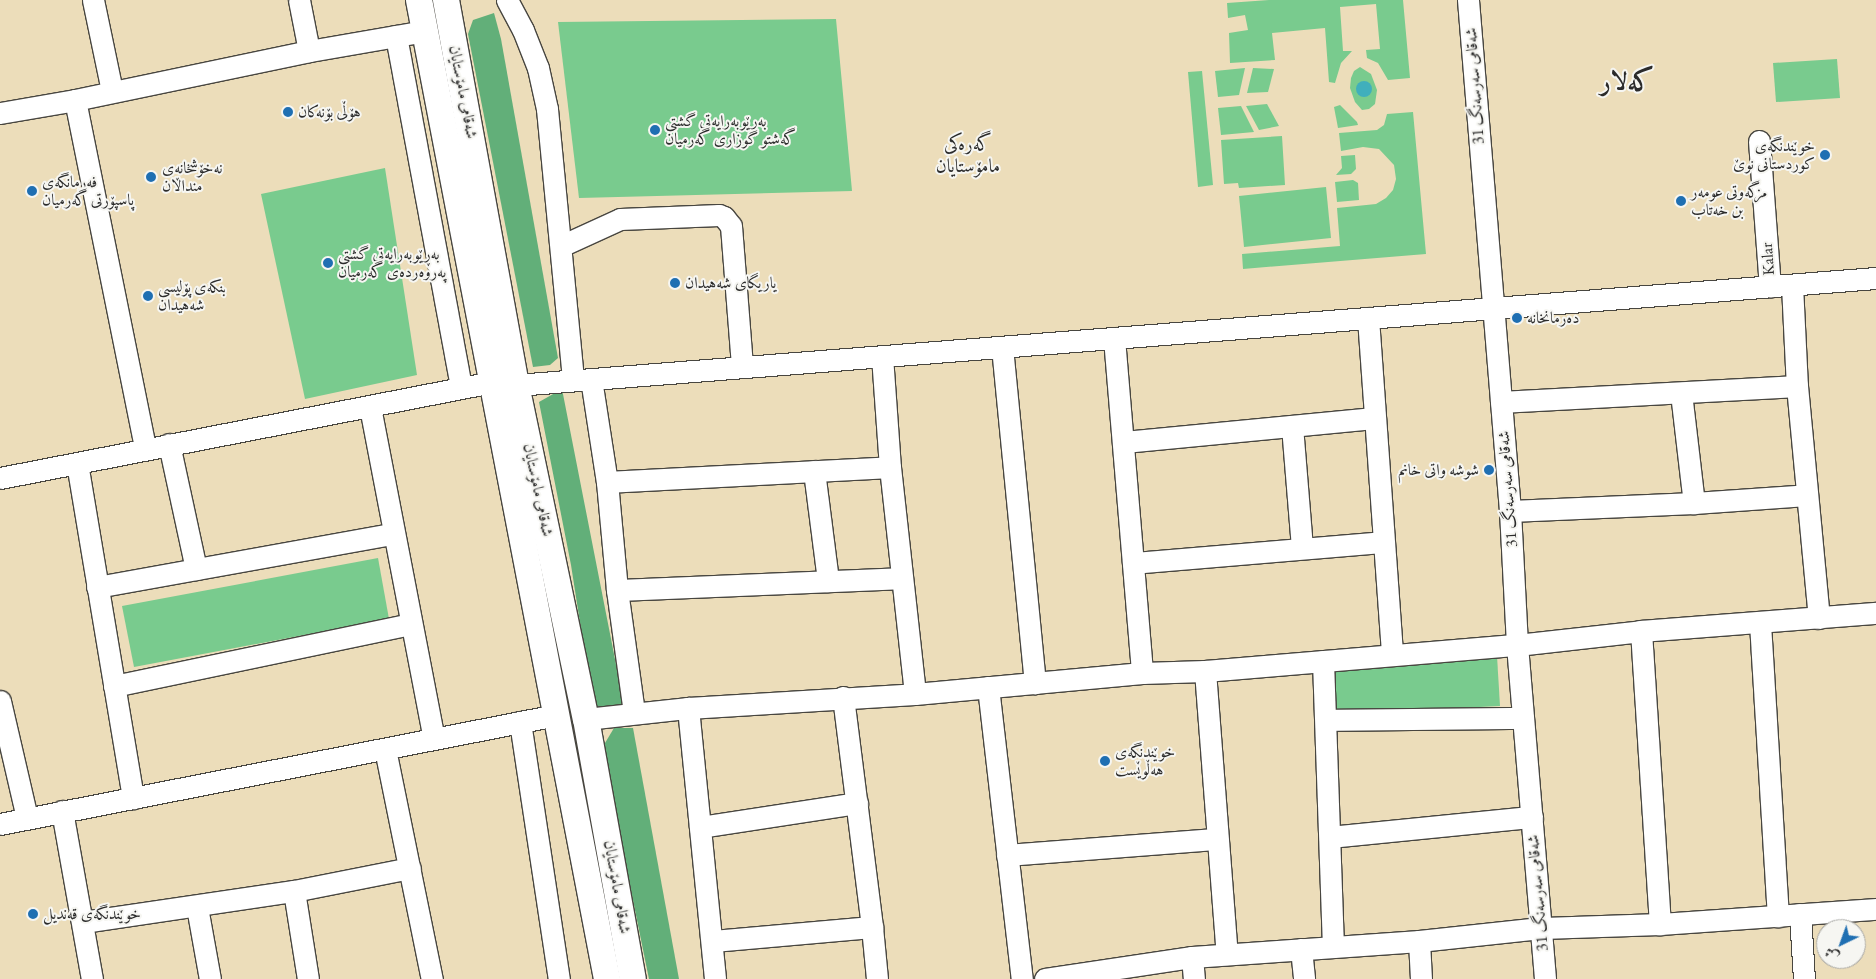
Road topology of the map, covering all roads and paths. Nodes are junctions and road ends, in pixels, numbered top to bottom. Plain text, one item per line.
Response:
1 (93, 0) edge
2 (299, 0) edge
3 (419, 0) edge
4 (446, 0) edge
5 (507, 0) edge
6 (1468, 0) edge
7 (425, 31) junction
8 (396, 36) junction
9 (309, 51) junction
10 (112, 91) junction
11 (74, 100) junction
12 (0, 113) edge
13 (1759, 141) dead end
14 (465, 172) junction
15 (560, 246) junction
16 (1876, 278) edge
17 (1792, 285) junction
18 (1770, 287) junction
19 (1492, 308) junction
20 (1368, 318) junction
21 (1114, 338) junction
22 (1002, 347) junction
23 (882, 356) junction
24 (742, 367) junction
25 (582, 380) junction
26 (504, 383) junction
27 (461, 386) junction
28 (1797, 386) junction
29 (1681, 393) junction
30 (1501, 402) junction
31 (370, 407) junction
32 (1374, 418) junction
33 (1292, 426) junction
34 (1124, 442) junction
35 (169, 444) junction
36 (145, 448) junction
37 (77, 463) junction
38 (890, 467) junction
39 (814, 471) junction
40 (0, 478) edge
41 (607, 482) junction
42 (1807, 495) junction
43 (1694, 503) junction
44 (1510, 511) junction
45 (393, 534) junction
46 (1383, 542) junction
47 (1302, 548) junction
48 (1133, 563) junction
49 (196, 569) junction
50 (901, 578) junction
51 (828, 581) junction
52 (97, 586) junction
53 (617, 590) junction
54 (1876, 614) edge
55 (1819, 618) junction
56 (1760, 623) junction
57 (411, 624) junction
58 (1641, 632) junction
59 (1517, 645) junction
60 (1392, 654) junction
61 (1323, 660) junction
62 (1205, 671) junction
63 (1142, 673) junction
64 (1035, 682) junction
65 (114, 686) junction
66 (988, 687) junction
67 (915, 694) junction
68 (843, 697) junction
69 (0, 701) edge
70 (688, 708) junction
71 (634, 713) junction
72 (556, 715) junction
73 (1523, 718) junction
74 (586, 720) junction
75 (1326, 720) junction
76 (520, 722) junction
77 (434, 739) junction
78 (385, 749) junction
79 (133, 798) junction
80 (857, 803) junction
81 (62, 811) junction
82 (1532, 817) junction
83 (27, 818) junction
84 (0, 824) edge
85 (700, 827) junction
86 (1330, 837) junction
87 (1217, 839) junction
88 (1008, 855) junction
89 (410, 868) junction
90 (294, 891) junction
91 (197, 906) junction
92 (1876, 909) edge
93 (1800, 914) junction
94 (1778, 916) junction
95 (83, 922) junction
96 (1660, 924) junction
97 (872, 927) junction
98 (1540, 928) junction
99 (1419, 941) junction
100 (712, 942) junction
101 (1333, 947) junction
102 (1301, 949) junction
103 (1227, 954) junction
104 (1192, 956) junction
105 (92, 979) edge
106 (210, 979) edge
107 (308, 979) edge
108 (432, 979) edge
109 (559, 979) edge
110 (607, 979) edge
111 (634, 979) edge
112 (715, 979) edge
113 (877, 979) edge
114 (1022, 979) edge
115 (1044, 979) edge
116 (1194, 979) edge
117 (1304, 979) edge
118 (1421, 979) edge
119 (1545, 979) edge
120 (1804, 979) edge

1 - 10 street
2 - 9 street
3 - 7 main road, شەقامی مامۆستایان
4 - 14 main road, شەقامی مامۆستایان
5 - 15 street
6 - 19 street, شەقامی سەرسەنگ 31
7 - 8 street
7 - 14 main road, شەقامی مامۆستایان
8 - 9 street
8 - 27 street
9 - 10 street
10 - 11 street
11 - 12 street
11 - 36 street
13 - 18 street, Kalar
14 - 26 main road, شەقامی مامۆستایان
15 - 24 street
15 - 25 street
16 - 17 street
17 - 18 street
17 - 28 street
18 - 19 street
19 - 20 street
19 - 30 street, شەقامی سەرسەنگ 31
20 - 21 street
20 - 32 street
21 - 22 street
21 - 34 street
22 - 23 street
22 - 64 street
23 - 24 street
23 - 38 street
24 - 25 street
25 - 26 street
25 - 41 street
26 - 27 street
26 - 72 main road, شەقامی مامۆستایان
26 - 74 main road, شەقامی مامۆستایان
27 - 31 street
28 - 29 street
28 - 42 street
29 - 30 street
29 - 43 street
30 - 44 street, شەقامی سەرسەنگ 31
31 - 35 street
31 - 45 street
32 - 33 street
32 - 46 street
33 - 34 street
33 - 47 street
34 - 48 street
35 - 36 street
35 - 49 street
36 - 37 street
37 - 40 street
37 - 52 street
38 - 39 street
38 - 50 street
39 - 41 street
39 - 51 street
41 - 53 street
42 - 43 street
42 - 55 street
43 - 44 street
44 - 59 street, شەقامی سەرسەنگ 31
45 - 49 street
45 - 57 street
46 - 47 street
46 - 60 street
47 - 48 street
48 - 63 street
49 - 52 street
50 - 51 street
50 - 67 street
51 - 53 street
52 - 65 street
53 - 71 street
54 - 55 street
55 - 56 street
56 - 58 street
56 - 94 street
57 - 65 street
57 - 77 street
58 - 59 street
58 - 96 street
59 - 60 street
59 - 73 street, شەقامی سەرسەنگ 31
60 - 61 street
61 - 62 street
61 - 75 street
62 - 63 street
62 - 87 street
63 - 64 street
64 - 66 street
65 - 79 street
66 - 67 street
66 - 88 street
67 - 68 street
68 - 70 street
68 - 80 street
69 - 83 street
70 - 71 street
70 - 85 street
71 - 74 street
72 - 76 street
72 - 110 main road, شەقامی مامۆستایان
73 - 75 street
73 - 82 street, شەقامی سەرسەنگ 31
74 - 111 main road, شەقامی مامۆستایان
75 - 86 street
76 - 77 street
76 - 109 street
77 - 78 street
78 - 79 street
78 - 89 street
79 - 81 street
80 - 85 street
80 - 97 street
81 - 83 street
81 - 95 street
82 - 86 street
82 - 98 street, شەقامی سەرسەنگ 31
83 - 84 street
85 - 100 street
86 - 101 street
87 - 88 street
87 - 103 street
88 - 114 street
89 - 90 street
89 - 108 street
90 - 91 street
90 - 107 street
91 - 95 street
91 - 106 street
92 - 93 street
93 - 94 street
93 - 120 street
94 - 96 street
95 - 105 street
96 - 98 street
97 - 100 street
97 - 113 street
98 - 99 street
98 - 119 street, شەقامی سەرسەنگ 31
99 - 101 street
99 - 118 street
100 - 112 street
101 - 102 street
102 - 103 street
102 - 117 street
103 - 104 street
104 - 115 street
104 - 116 street

